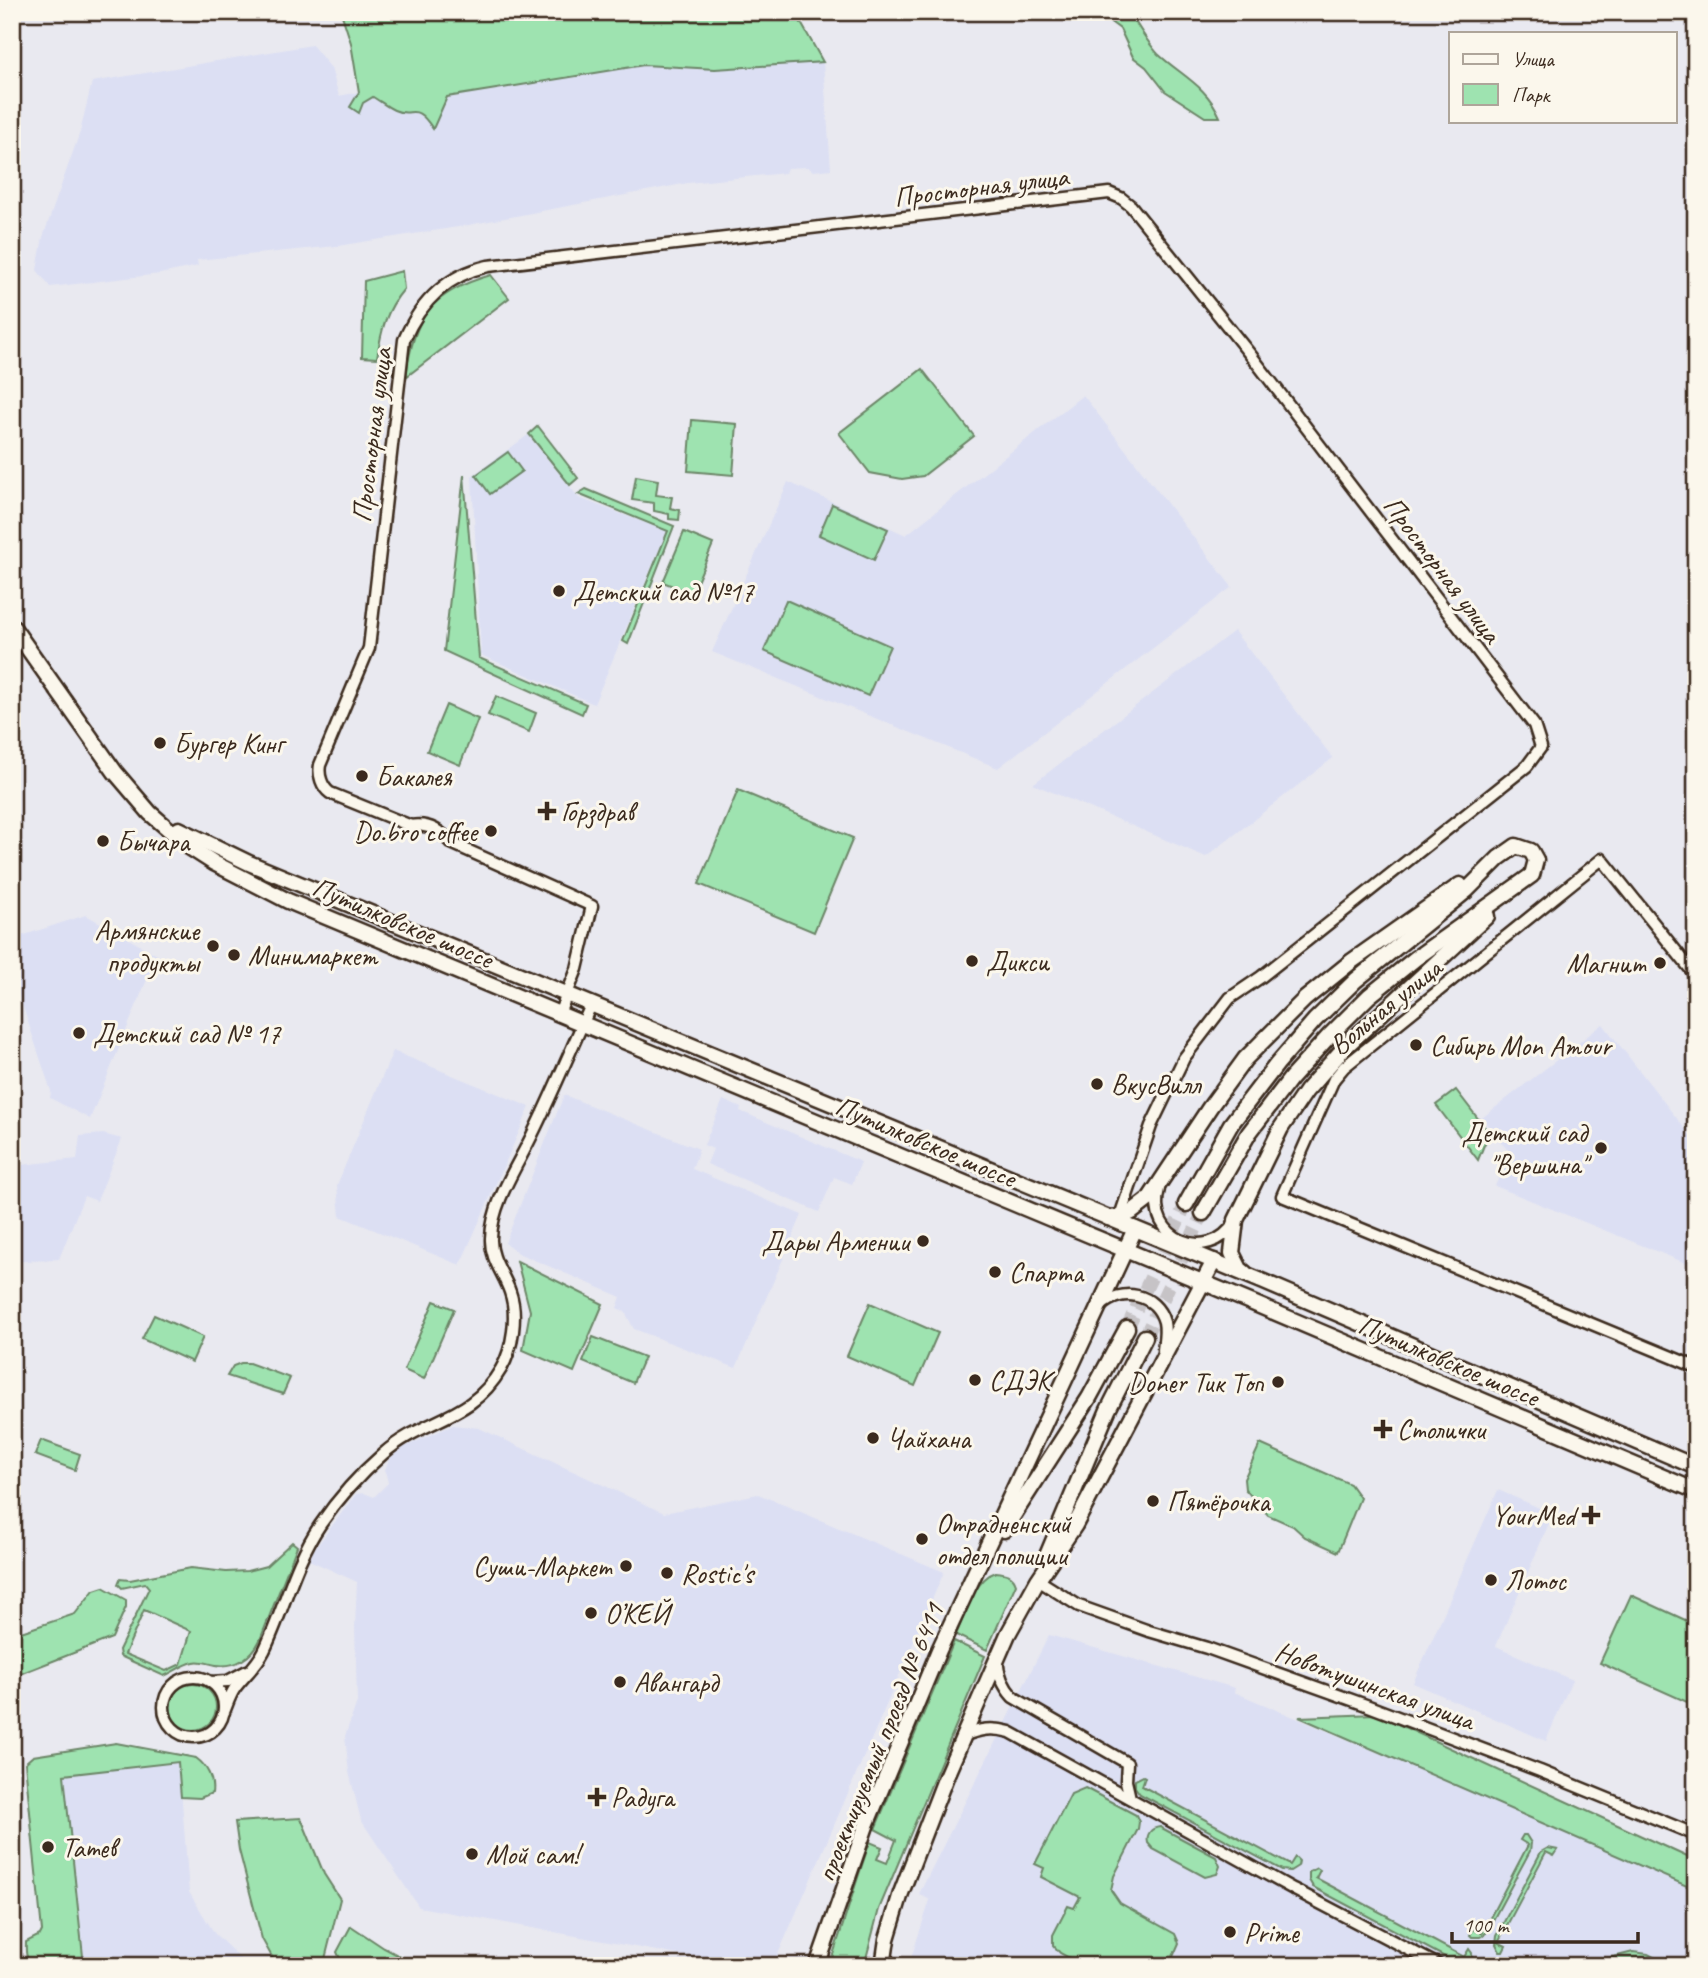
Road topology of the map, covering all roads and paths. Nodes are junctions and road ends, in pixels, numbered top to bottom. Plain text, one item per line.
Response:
1 (12, 626) edge
2 (150, 813) junction
3 (1499, 858) junction
4 (1528, 879) junction
5 (1696, 976) edge
6 (566, 995) junction
7 (591, 1005) junction
8 (559, 1014) junction
9 (583, 1024) junction
10 (1161, 1182) junction
11 (1186, 1204) tunnel mouth
12 (1203, 1213) tunnel mouth
13 (1116, 1219) junction
14 (1236, 1220) junction
15 (1135, 1229) junction
16 (1125, 1251) junction
17 (1214, 1261) junction
18 (1248, 1276) junction
19 (1204, 1284) junction
20 (1098, 1310) junction
21 (1127, 1328) tunnel mouth
22 (1145, 1337) tunnel mouth
23 (1162, 1358) junction
24 (1696, 1367) edge
25 (1696, 1467) edge
26 (1696, 1491) edge
27 (975, 1573) junction
28 (1035, 1586) junction
29 (997, 1658) junction
30 (250, 1669) junction
31 (211, 1682) junction
32 (224, 1712) junction
33 (963, 1736) junction
34 (1130, 1798) junction
35 (1696, 1835) edge
36 (817, 1966) edge
37 (883, 1966) edge
38 (1440, 1966) edge

1 - 2 street, Путилковское шоссе
2 - 6 street, Путилковское шоссе
2 - 8 street, Путилковское шоссе
3 - 4 street
3 - 10 street
3 - 11 street
4 - 12 street
4 - 14 street
5 - 24 street, Вольная улица
6 - 7 street, Путилковское шоссе
6 - 8 street, Просторная улица
6 - 13 street, Просторная улица
7 - 9 street
7 - 13 street, Путилковское шоссе
8 - 9 street, Путилковское шоссе
9 - 16 street, Путилковское шоссе
9 - 30 street
10 - 13 street
10 - 14 street
13 - 15 street, Путилковское шоссе
14 - 18 street
15 - 16 street, проектируемый проезд № 6411
15 - 17 street, Путилковское шоссе
16 - 19 street, Путилковское шоссе
16 - 20 street, проектируемый проезд № 6411
17 - 18 street, Путилковское шоссе
17 - 19 street
18 - 25 street, Путилковское шоссе
19 - 23 street
19 - 26 street, Путилковское шоссе
20 - 23 street
20 - 27 street, проектируемый проезд № 6411
21 - 27 street
22 - 28 street
23 - 28 street
27 - 36 street, проектируемый проезд № 6411
28 - 29 street
28 - 35 street, Новотушинская улица
29 - 33 street
29 - 34 street
30 - 31 street
30 - 32 street
31 - 32 street
31 - 32 street
33 - 34 street
33 - 37 street
34 - 38 street

